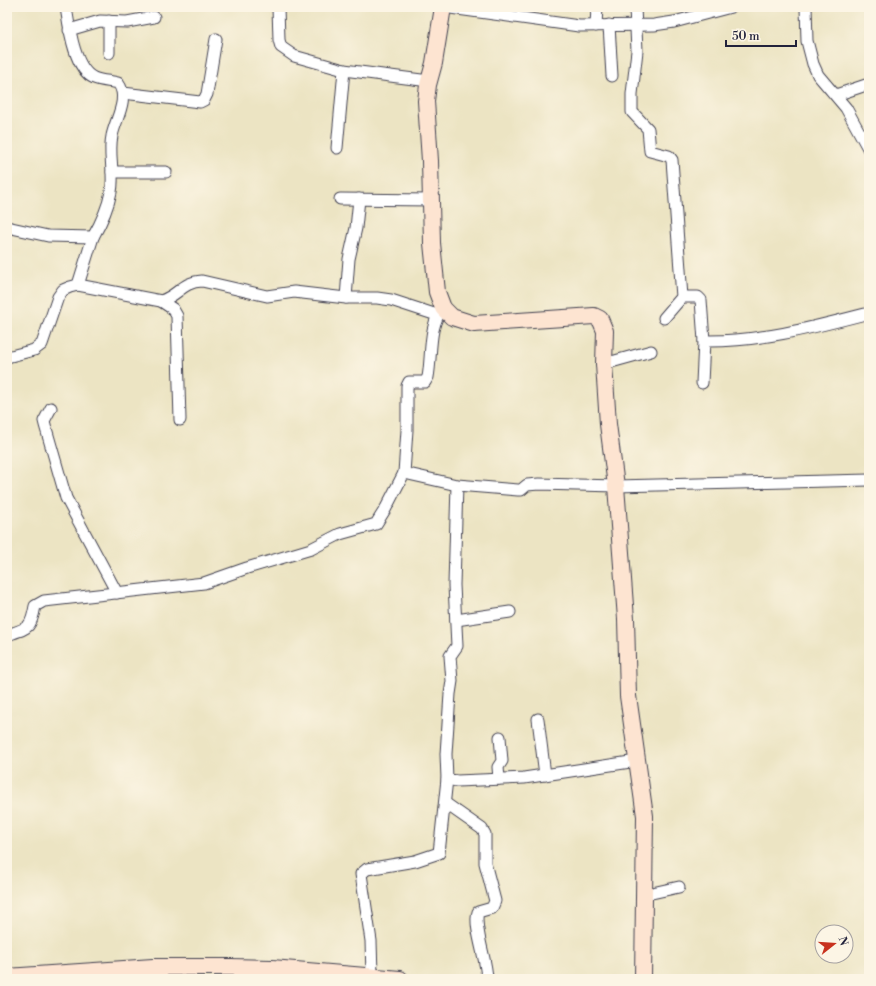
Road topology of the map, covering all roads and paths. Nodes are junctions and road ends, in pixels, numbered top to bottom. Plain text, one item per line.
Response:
1 (66, 7) edge
2 (278, 7) edge
3 (443, 7) edge
4 (597, 7) edge
5 (635, 7) edge
6 (731, 7) edge
7 (806, 7) edge
8 (154, 17) dead end
9 (109, 21) junction
10 (609, 25) junction
11 (596, 26) junction
12 (636, 26) junction
13 (69, 30) junction
14 (216, 39) dead end
15 (109, 53) dead end
16 (344, 70) junction
17 (612, 76) dead end
18 (429, 81) junction
19 (869, 84) edge
20 (123, 93) junction
21 (836, 94) junction
22 (337, 148) dead end
23 (869, 150) edge
24 (112, 172) junction
25 (166, 172) dead end
26 (340, 199) dead end
27 (359, 199) junction
28 (431, 200) junction
29 (7, 227) edge
30 (93, 238) junction
31 (78, 285) junction
32 (682, 297) junction
33 (346, 298) junction
34 (161, 301) junction
35 (440, 312) junction
36 (869, 313) edge
37 (664, 318) dead end
38 (704, 341) junction
39 (651, 351) dead end
40 (7, 357) edge
41 (604, 364) junction
42 (702, 383) dead end
43 (51, 408) dead end
44 (180, 420) dead end
45 (404, 473) junction
46 (869, 480) edge
47 (457, 485) junction
48 (616, 486) junction
49 (117, 593) junction
50 (510, 612) dead end
51 (456, 620) junction
52 (7, 635) edge
53 (538, 719) dead end
54 (500, 737) dead end
55 (637, 762) junction
56 (545, 775) junction
57 (447, 779) junction
58 (499, 779) junction
59 (445, 803) junction
60 (679, 887) dead end
61 (643, 895) junction
62 (7, 977) edge
63 (386, 978) edge
64 (487, 979) edge
65 (643, 979) edge

1 - 13 street
2 - 16 street
3 - 11 street
3 - 18 street
4 - 11 street
5 - 12 street
6 - 12 street
7 - 21 street
8 - 9 street
9 - 13 street
9 - 15 street
10 - 11 street
10 - 12 street
10 - 17 street
12 - 32 street
13 - 20 street
14 - 20 street
16 - 18 street
16 - 22 street
18 - 28 street
19 - 21 street
20 - 24 street
21 - 23 street
24 - 25 street
24 - 30 street
26 - 27 street
27 - 28 street
27 - 33 street
28 - 35 street
29 - 30 street
30 - 31 street
31 - 34 street
31 - 40 street
32 - 37 street
32 - 38 street
33 - 34 street
33 - 35 street
34 - 44 street
35 - 41 street
35 - 45 street
36 - 38 street
38 - 42 street
39 - 41 street
41 - 48 street
43 - 49 street
45 - 47 street
45 - 49 street
46 - 48 street
47 - 48 street
47 - 51 street
48 - 55 street
49 - 52 street
50 - 51 street
51 - 57 street
53 - 56 street
54 - 58 street
55 - 56 street
55 - 61 street
56 - 58 street
57 - 58 street
57 - 59 street
59 - 63 street
59 - 64 street
60 - 61 street
61 - 65 street
62 - 63 street

